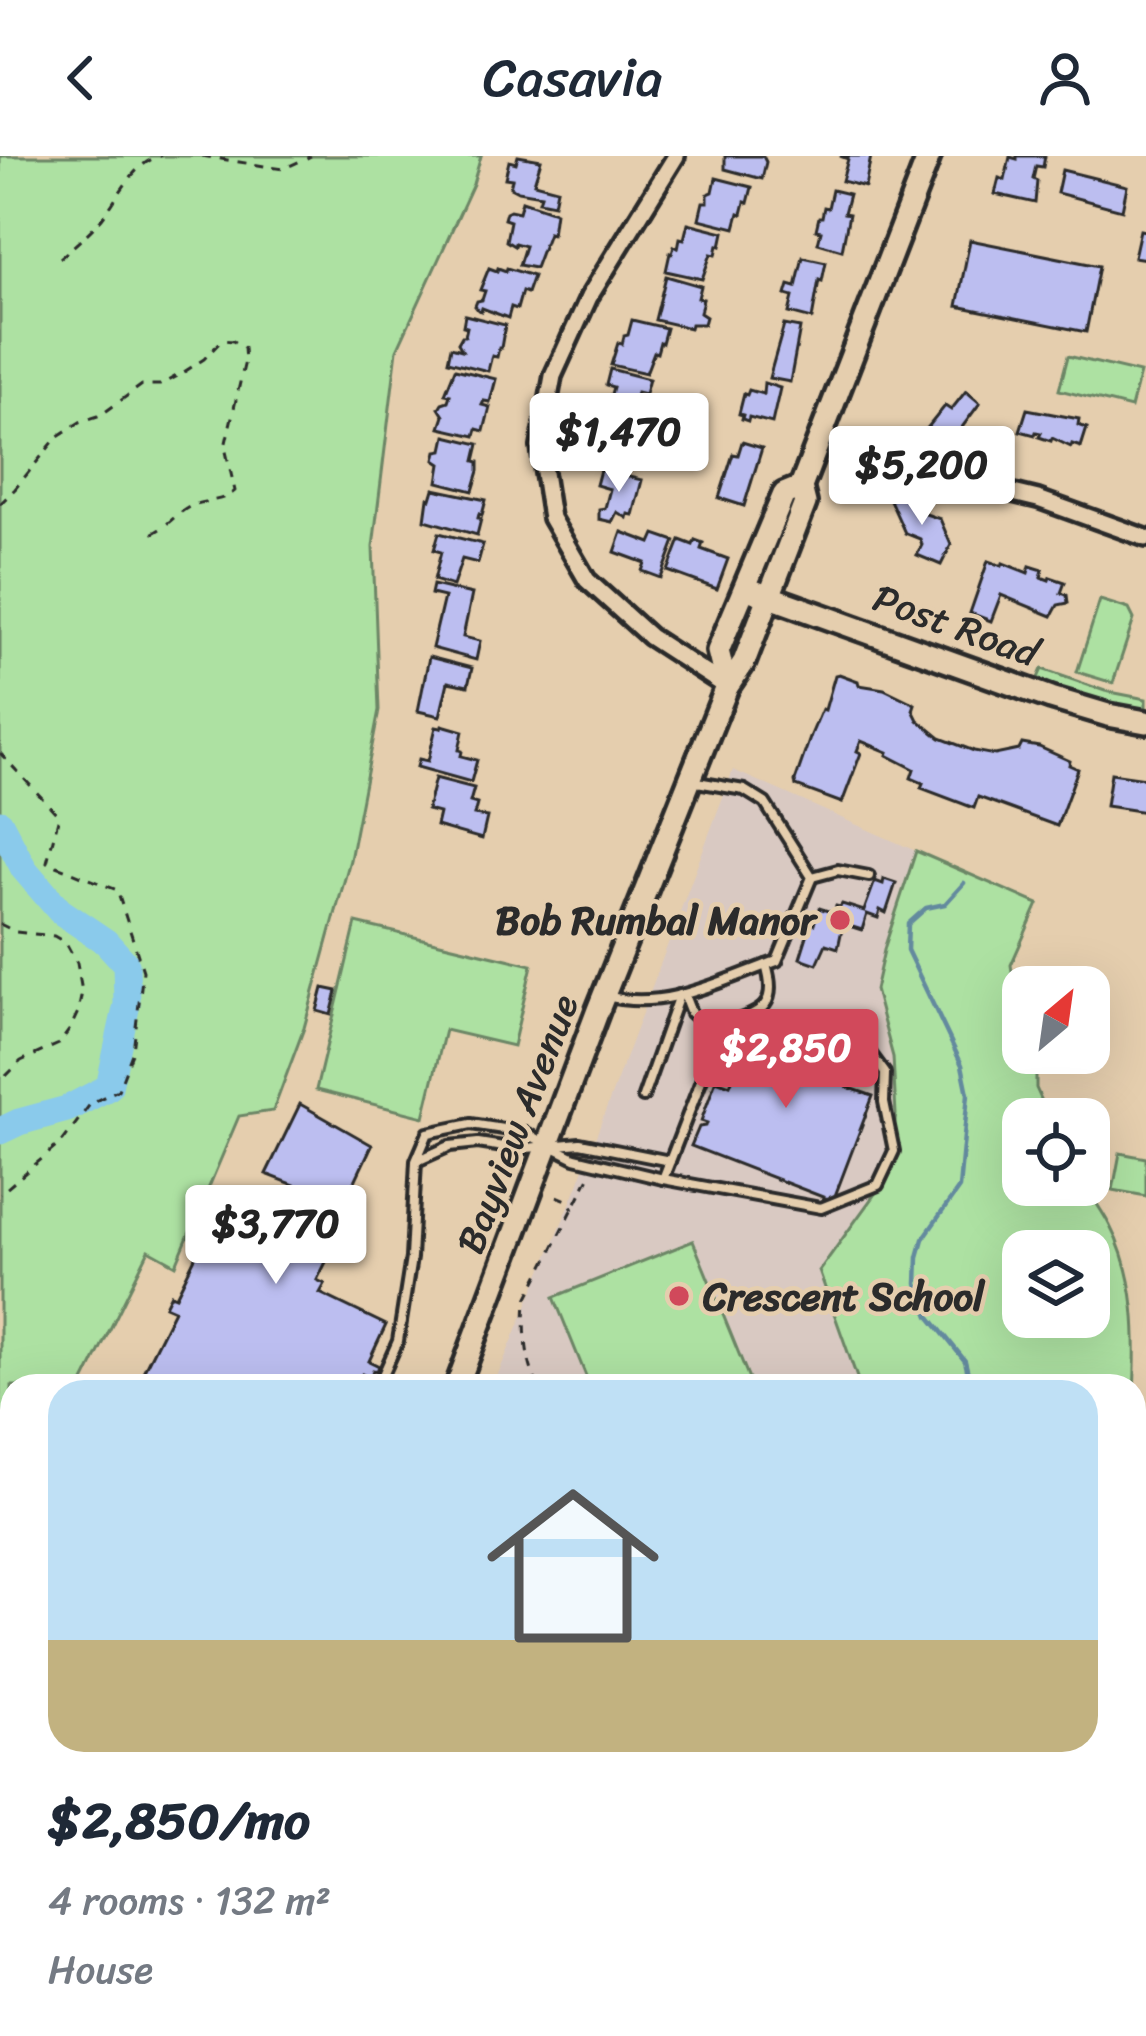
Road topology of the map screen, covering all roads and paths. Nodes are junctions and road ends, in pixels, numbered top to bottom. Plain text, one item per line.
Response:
1 (161, 156) edge
2 (202, 156) edge
3 (311, 156) edge
4 (676, 156) edge
5 (928, 156) edge
6 (60, 258) dead end
7 (801, 487) junction
8 (1009, 492) dead end
9 (0, 504) edge
10 (148, 535) dead end
11 (1146, 538) edge
12 (745, 588) junction
13 (769, 596) junction
14 (727, 687) junction
15 (1146, 722) edge
16 (0, 753) edge
17 (689, 781) junction
18 (868, 876) dead end
19 (812, 877) junction
20 (0, 924) edge
21 (766, 964) junction
22 (604, 995) junction
23 (682, 995) junction
24 (819, 1029) dead end
25 (718, 1037) junction
26 (0, 1082) edge
27 (643, 1097) dead end
28 (548, 1145) junction
29 (416, 1161) junction
30 (670, 1161) junction
31 (596, 1163) junction
32 (663, 1179) junction
33 (0, 1194) edge
34 (556, 1196) dead end
35 (573, 1209) junction
36 (384, 1374) edge
37 (462, 1374) edge
38 (532, 1374) edge

1 - 6 path
2 - 3 path
4 - 14 street
5 - 7 main road, Bayview Avenue
7 - 12 main road, Bayview Avenue
7 - 13 main road, Bayview Avenue
8 - 11 street
9 - 10 path
12 - 13 main road, Post Road
12 - 14 main road, Bayview Avenue
13 - 14 main road, Bayview Avenue
13 - 15 main road, Post Road
14 - 17 main road, Bayview Avenue
16 - 33 path
17 - 19 lane
17 - 22 main road, Bayview Avenue
18 - 19 lane
19 - 21 lane
20 - 26 path
21 - 23 lane
21 - 25 lane
22 - 23 lane
22 - 28 main road, Bayview Avenue
23 - 25 lane
23 - 27 lane
24 - 32 lane
25 - 30 lane
28 - 29 lane
28 - 29 lane
28 - 30 lane
28 - 31 lane
28 - 37 main road, Bayview Avenue
29 - 36 lane
30 - 32 lane
31 - 32 lane
31 - 35 path
34 - 35 path
35 - 38 path

